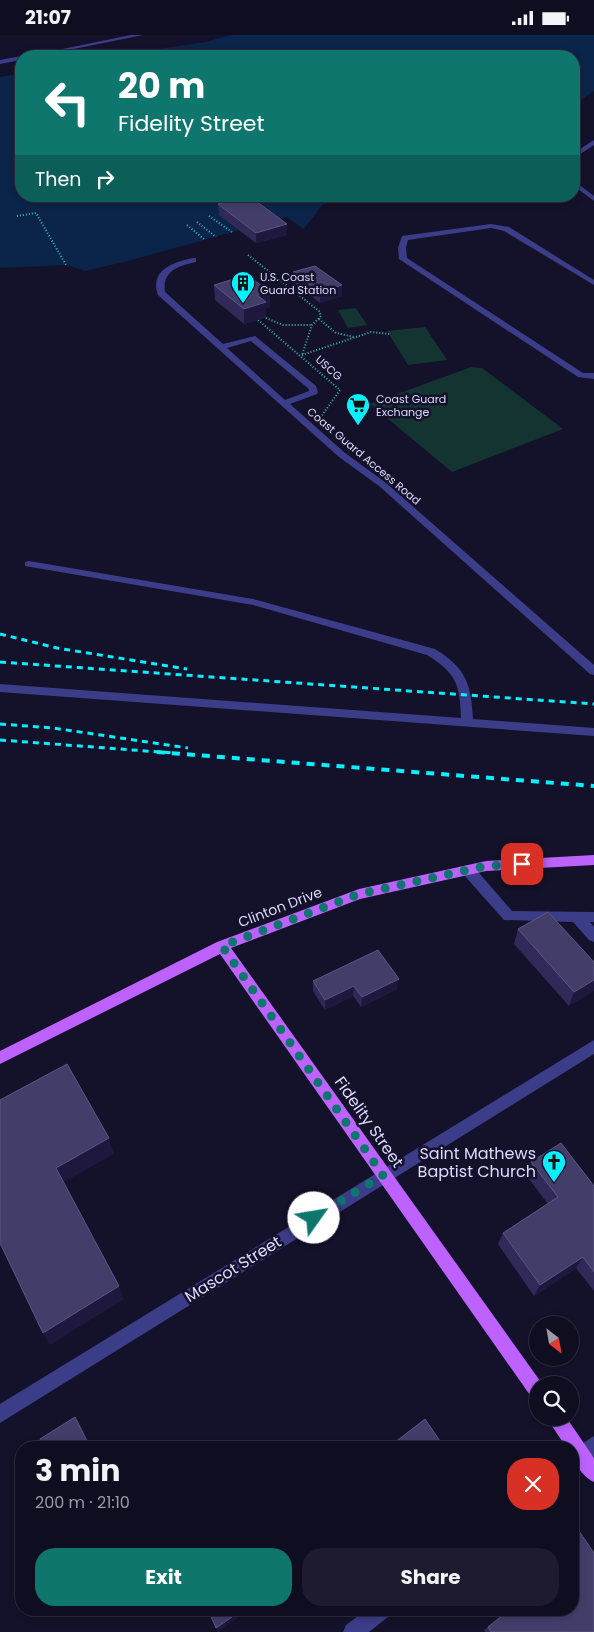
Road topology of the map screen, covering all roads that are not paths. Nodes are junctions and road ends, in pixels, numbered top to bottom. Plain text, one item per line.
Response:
1 (140, 35) edge
2 (62, 50) edge
3 (15, 59) edge
4 (0, 62) edge
5 (594, 142) edge
6 (580, 152) edge
7 (580, 188) edge
8 (594, 199) edge
9 (193, 260) dead end
10 (594, 283) edge
11 (222, 347) junction
12 (594, 376) edge
13 (284, 403) junction
14 (29, 564) dead end
15 (594, 671) edge
16 (0, 688) edge
17 (468, 724) junction
18 (594, 732) edge
19 (594, 860) edge
20 (468, 870) junction
21 (576, 917) junction
22 (594, 917) edge
23 (594, 936) edge
24 (222, 946) junction
25 (594, 1045) edge
26 (0, 1058) edge
27 (383, 1175) junction
28 (529, 1379) edge
29 (0, 1414) edge
30 (562, 1426) edge
31 (573, 1441) edge
32 (582, 1454) edge
33 (594, 1473) edge
34 (373, 1616) edge
35 (353, 1632) edge

1 - 2 street
3 - 4 street
5 - 6 street
7 - 8 street
9 - 11 street, Coast Guard Access Road
10 - 12 street
11 - 13 street, Coast Guard Access Road
11 - 13 street
13 - 15 street, Coast Guard Access Road
14 - 17 street
16 - 17 street
17 - 18 street
19 - 20 main road, Clinton Drive
20 - 21 street
20 - 24 main road, Clinton Drive
21 - 22 street
21 - 23 street
24 - 26 main road, Clinton Drive
24 - 27 main road, Fidelity Street
25 - 27 street, Mascot Street
27 - 28 main road, Fidelity Street
27 - 29 street, Mascot Street
30 - 31 main road
32 - 33 main road
34 - 35 street

